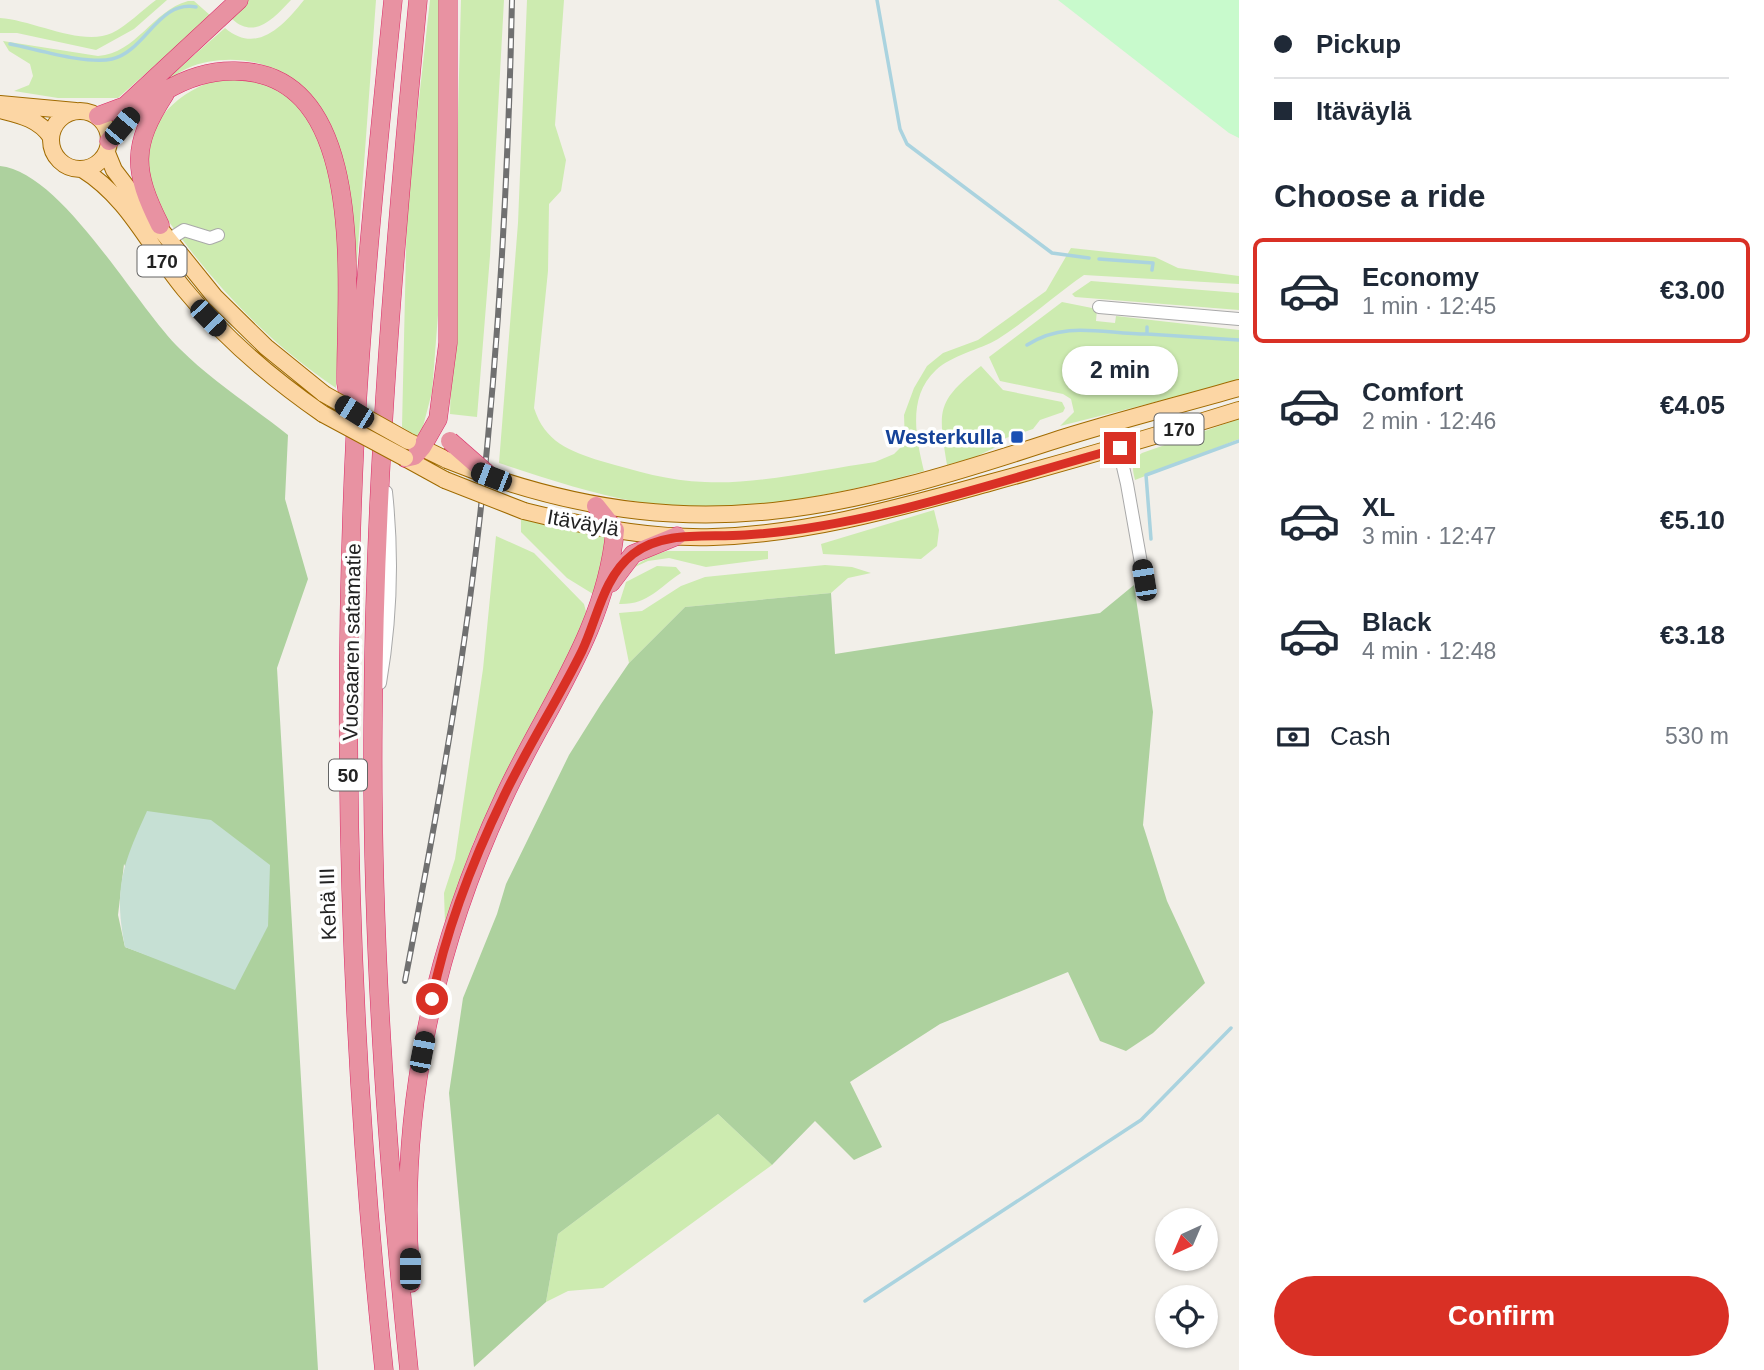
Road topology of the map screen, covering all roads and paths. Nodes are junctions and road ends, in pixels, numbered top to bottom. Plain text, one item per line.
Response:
1 (239, 0) edge
2 (418, 0) edge
3 (448, 0) edge
4 (392, 2) edge
5 (167, 91) junction
6 (0, 104) edge
7 (0, 110) edge
8 (76, 111) junction
9 (98, 116) junction
10 (51, 137) junction
11 (108, 147) junction
12 (82, 169) junction
13 (165, 232) junction
14 (218, 235) dead end
15 (1099, 307) dead end
16 (1239, 319) edge
17 (1239, 388) edge
18 (1239, 410) edge
19 (438, 419) junction
20 (1113, 424) junction
21 (356, 436) junction
22 (1120, 448) junction
23 (411, 449) junction
24 (491, 477) junction
25 (596, 506) junction
26 (614, 530) junction
27 (677, 536) junction
28 (1144, 580) dead end
29 (603, 598) junction
30 (384, 1370) edge
31 (409, 1370) edge
32 (415, 1370) edge

1 - 9 highway
2 - 31 highway, Vuosaaren satamatie
3 - 19 highway
4 - 21 highway
5 - 11 highway
5 - 13 highway
5 - 21 highway
6 - 8 main road
7 - 10 main road
8 - 9 main road
8 - 10 main road
9 - 11 main road
10 - 12 main road
11 - 12 main road
11 - 13 main road, Itäväylä / 170
12 - 23 main road, Itäväylä / 170, bridge
13 - 14 street
13 - 23 main road, Itäväylä / 170, bridge
15 - 16 street
17 - 20 main road, Itäväylä / 170
18 - 22 main road, Itäväylä / 170
19 - 23 highway
19 - 24 highway, bridge
20 - 22 street
20 - 25 main road, Itäväylä / 170
21 - 30 highway, Kehä III / 50
22 - 27 main road, Itäväylä / 170
22 - 28 street
23 - 24 main road, Itäväylä / 170, bridge
23 - 26 main road, Itäväylä / 170, bridge
24 - 25 main road, Itäväylä / 170
25 - 26 highway
26 - 27 main road, Itäväylä / 170
26 - 29 highway
27 - 29 highway
29 - 32 highway

